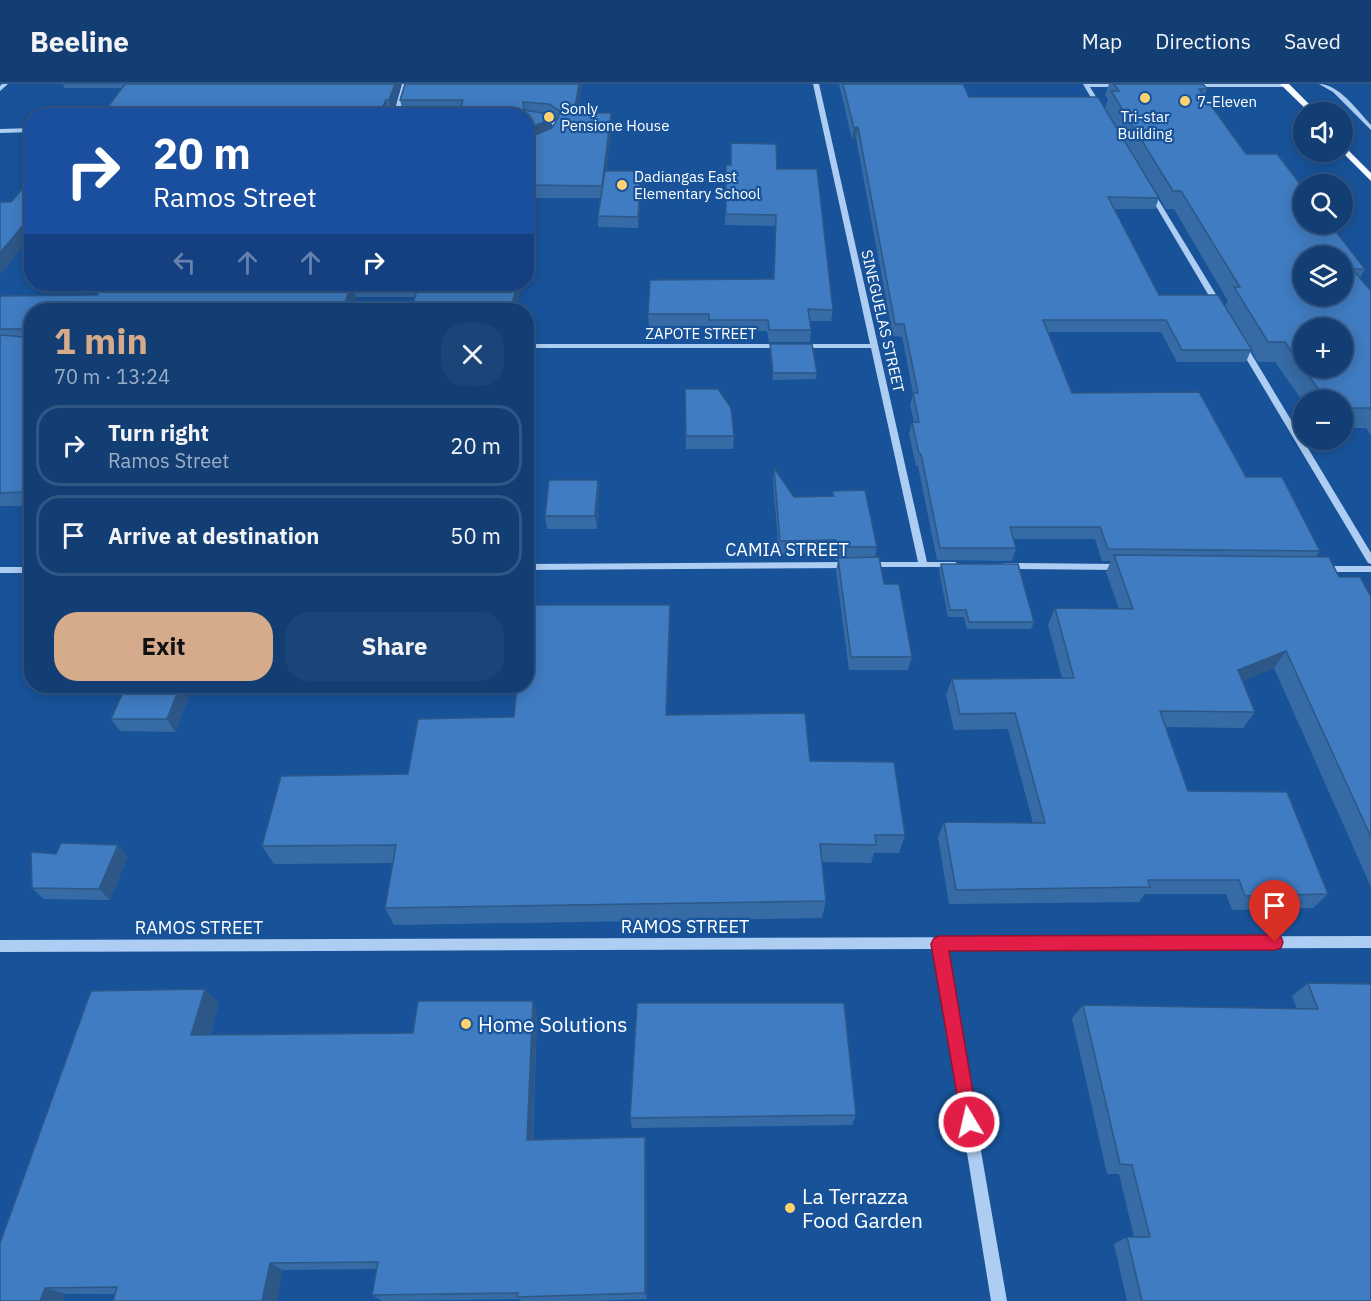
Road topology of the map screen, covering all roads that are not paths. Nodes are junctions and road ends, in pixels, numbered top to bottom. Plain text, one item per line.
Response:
1 (5, 84) edge
2 (405, 84) edge
3 (816, 84) edge
4 (1322, 84) edge
5 (1086, 85) edge
6 (1133, 85) edge
7 (1180, 85) edge
8 (1284, 85) edge
9 (0, 89) edge
10 (1302, 102) edge
11 (398, 108) edge
12 (1105, 116) edge
13 (534, 119) edge
14 (1371, 128) edge
15 (24, 130) edge
16 (0, 131) edge
17 (534, 143) edge
18 (1353, 158) edge
19 (1371, 178) edge
20 (1147, 186) edge
21 (1226, 318) edge
22 (1238, 338) edge
23 (534, 346) edge
24 (875, 346) junction
25 (1371, 561) edge
26 (923, 565) junction
27 (970, 566) edge
28 (993, 566) edge
29 (534, 567) edge
30 (1135, 567) edge
31 (1312, 569) edge
32 (1371, 569) edge
33 (0, 570) edge
34 (24, 570) edge
35 (1371, 942) edge
36 (939, 944) junction
37 (0, 946) edge
38 (999, 1301) edge

1 - 9 street
2 - 11 street
3 - 24 street, SINEGUELAS STREET
4 - 14 street
5 - 6 street
5 - 12 street
7 - 8 street
8 - 10 main road
13 - 17 street
15 - 16 street
18 - 19 main road
20 - 21 street
22 - 25 street
23 - 24 street, ZAPOTE STREET
24 - 26 street, SINEGUELAS STREET
26 - 27 street, CAMIA STREET
26 - 29 street, CAMIA STREET
28 - 30 street
31 - 32 street
33 - 34 street
35 - 36 street, RAMOS STREET
36 - 37 street, RAMOS STREET
36 - 38 street

